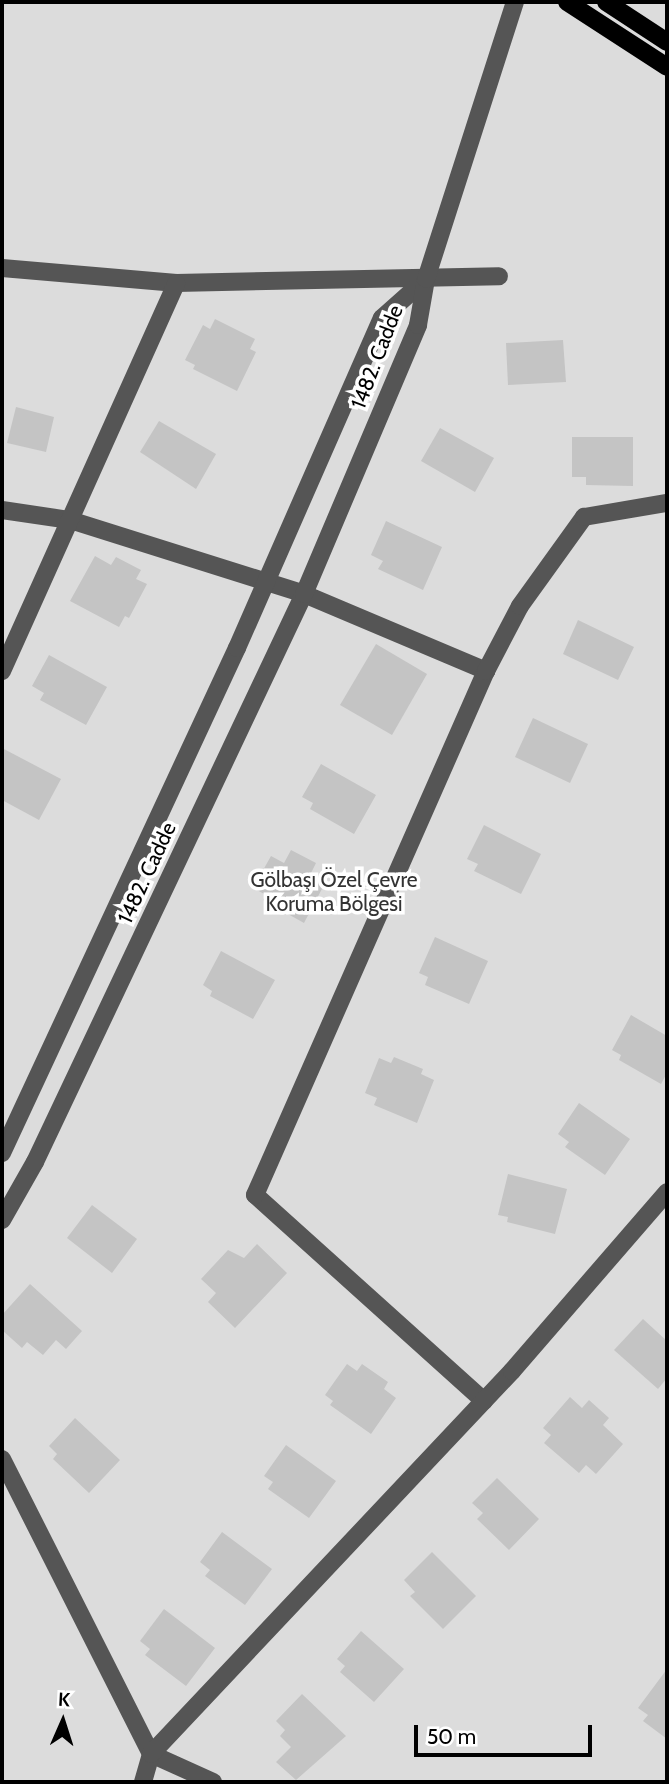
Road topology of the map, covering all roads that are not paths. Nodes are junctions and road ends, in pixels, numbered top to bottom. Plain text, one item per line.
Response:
1 (515, 2) edge
2 (567, 2) edge
3 (606, 2) edge
4 (667, 42) edge
5 (667, 67) edge
6 (2, 268) edge
7 (499, 276) dead end
8 (426, 278) junction
9 (176, 283) junction
10 (667, 503) edge
11 (2, 510) edge
12 (70, 520) junction
13 (264, 583) junction
14 (304, 594) junction
15 (2, 671) edge
16 (486, 671) junction
17 (2, 1153) edge
18 (666, 1196) edge
19 (2, 1220) edge
20 (484, 1401) junction
21 (2, 1459) edge
22 (151, 1754) junction
23 (143, 1782) edge
24 (213, 1782) edge

1 - 8 street
2 - 5 main road
3 - 4 main road
6 - 9 street
7 - 8 street
8 - 9 street
8 - 13 street, 1482. Cadde
8 - 14 street, 1482. Cadde
9 - 12 street
10 - 16 street
11 - 12 street
12 - 13 street
12 - 15 street
13 - 14 street
13 - 17 street, 1482. Cadde
14 - 16 street
14 - 19 street, 1482. Cadde
16 - 20 street
18 - 20 street
20 - 22 street
21 - 22 street
22 - 23 street
22 - 24 street

